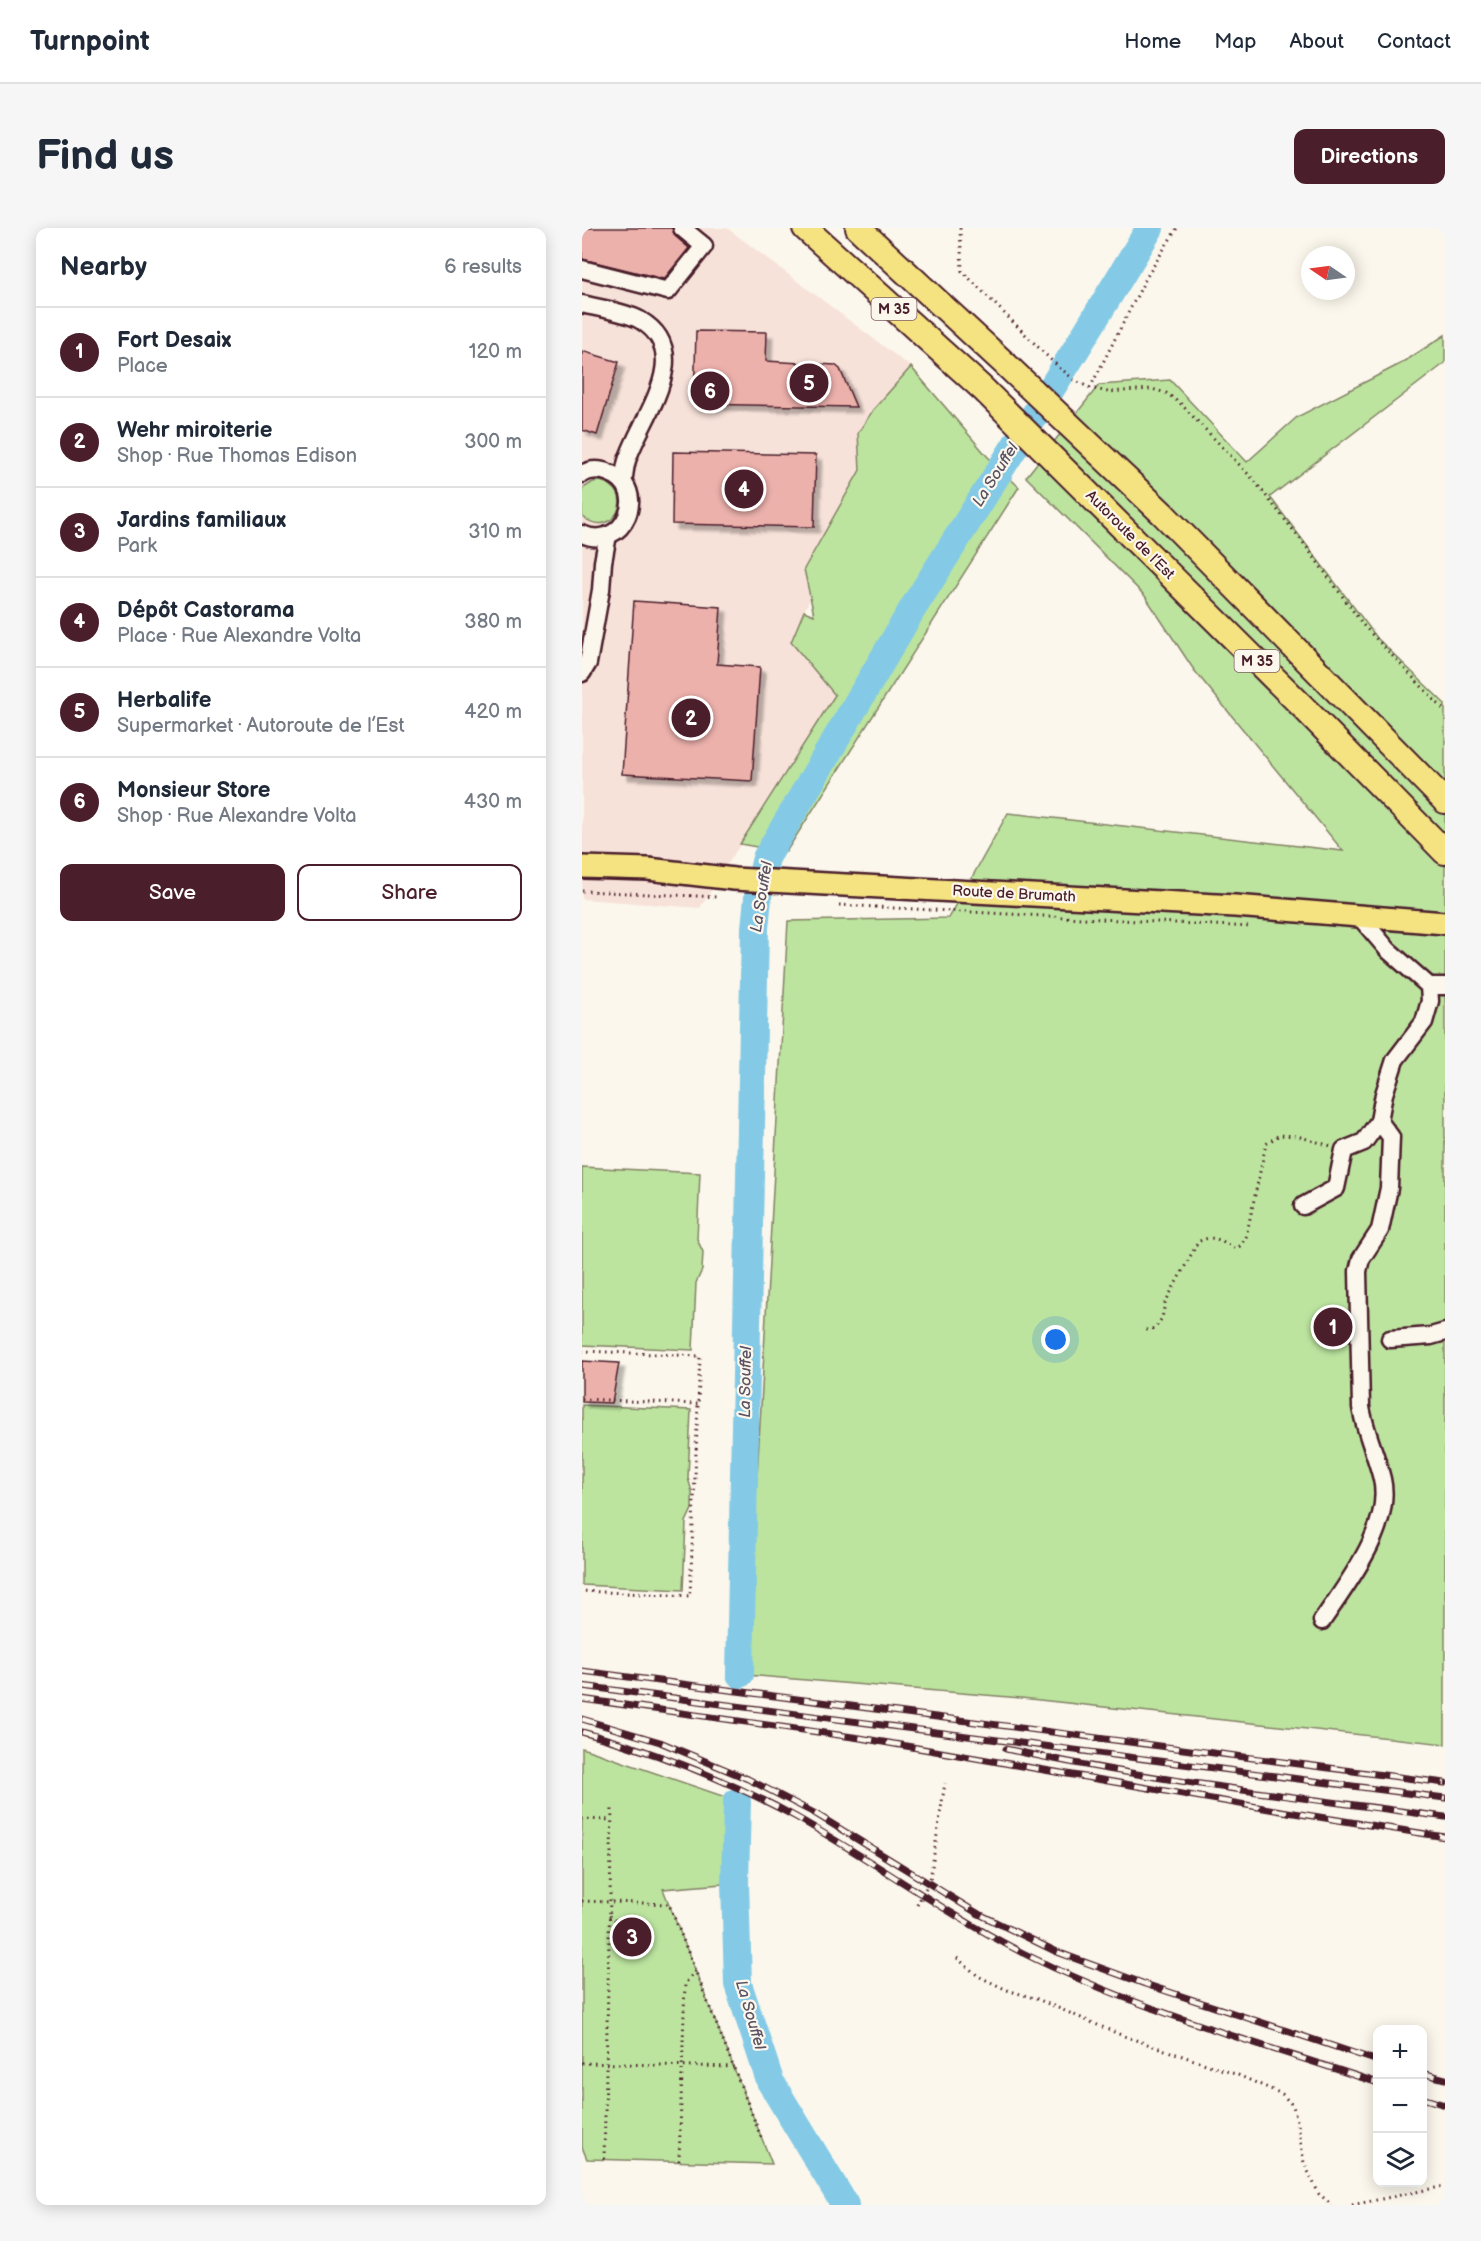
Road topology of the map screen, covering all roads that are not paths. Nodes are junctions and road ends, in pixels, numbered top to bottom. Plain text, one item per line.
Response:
1 (681, 228) edge
2 (805, 228) edge
3 (858, 228) edge
4 (582, 269) edge
5 (582, 304) edge
6 (628, 455) junction
7 (603, 471) junction
8 (582, 474) edge
9 (623, 482) junction
10 (584, 535) edge
11 (608, 535) junction
12 (603, 562) junction
13 (582, 673) edge
14 (1445, 801) edge
15 (1445, 852) edge
16 (582, 867) edge
17 (677, 872) junction
18 (582, 879) edge
19 (1360, 917) junction
20 (1443, 923) edge
21 (1437, 986) edge
22 (1379, 1121) junction
23 (1303, 1206) dead end
24 (1438, 1334) edge
25 (1390, 1339) dead end
26 (1322, 1621) dead end

1 - 4 street
2 - 15 highway, Autoroute de l’Est / M 35
3 - 14 highway, M 35
5 - 6 street
6 - 7 street
6 - 9 street
7 - 8 street
7 - 9 street
9 - 11 street
10 - 11 street
10 - 12 street
11 - 12 street
12 - 13 street
16 - 17 main road, Route de Brumath
17 - 18 main road
17 - 19 main road, Route de Brumath
19 - 20 main road, Route de Brumath
19 - 21 street
21 - 22 street
22 - 23 street
22 - 26 street
24 - 25 street

